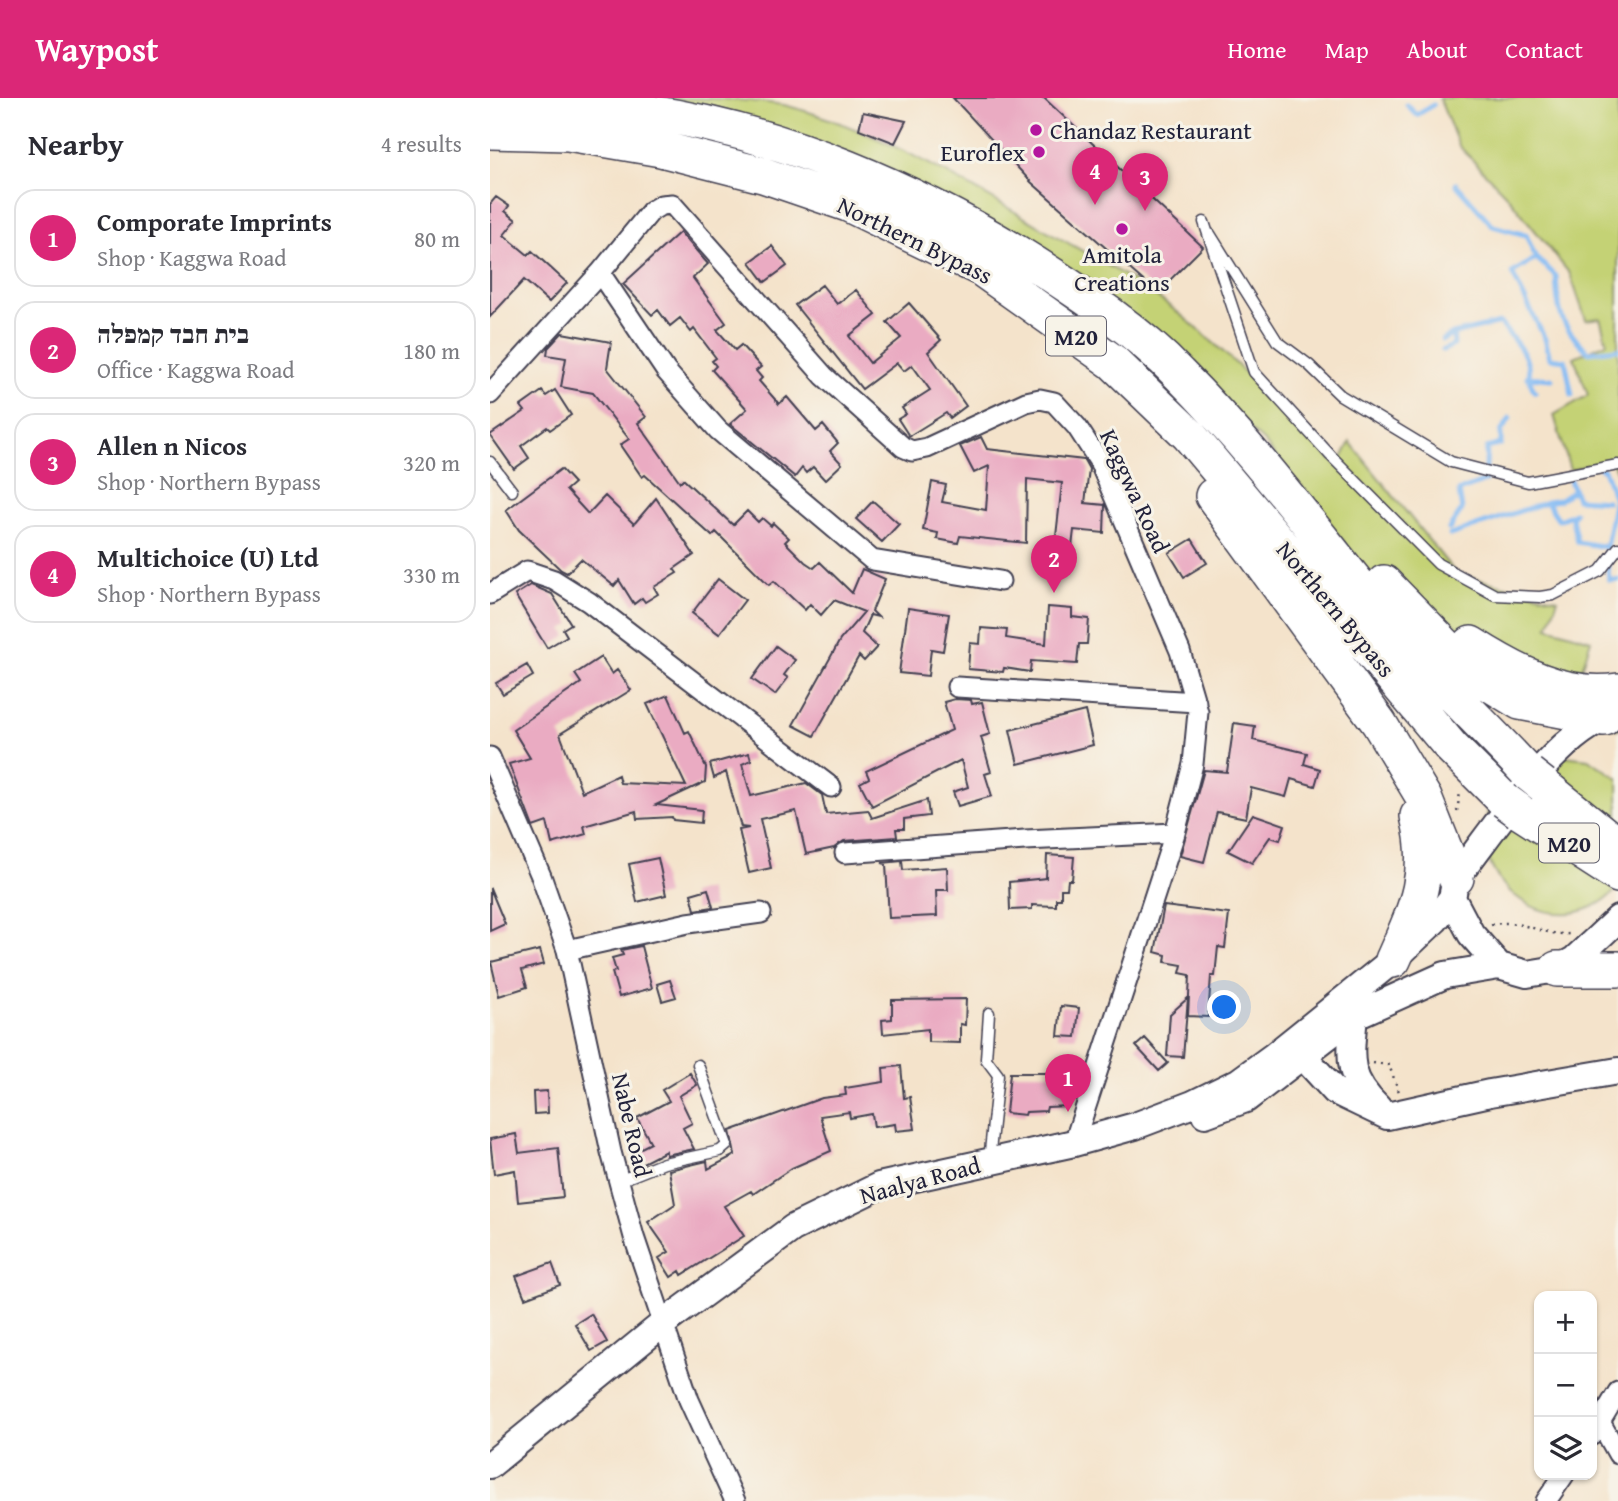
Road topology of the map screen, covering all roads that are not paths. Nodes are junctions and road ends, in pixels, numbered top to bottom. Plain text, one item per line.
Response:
1 (490, 103) edge
2 (490, 131) edge
3 (600, 273) junction
4 (490, 394) edge
5 (1201, 422) junction
6 (490, 462) edge
7 (1618, 465) edge
8 (512, 491) dead end
9 (1618, 548) edge
10 (1000, 581) dead end
11 (490, 594) edge
12 (957, 687) dead end
13 (1196, 702) junction
14 (1613, 708) edge
15 (490, 757) edge
16 (1406, 768) junction
17 (831, 787) dead end
18 (1175, 833) junction
19 (1618, 842) edge
20 (845, 853) dead end
21 (1618, 875) edge
22 (1454, 888) junction
23 (761, 913) dead end
24 (1618, 919) edge
25 (567, 950) junction
26 (1393, 960) junction
27 (1499, 965) junction
28 (1558, 969) junction
29 (1618, 969) edge
30 (1354, 1004) junction
31 (989, 1013) dead end
32 (1296, 1050) junction
33 (698, 1065) dead end
34 (1618, 1071) edge
35 (1387, 1116) junction
36 (1074, 1143) junction
37 (989, 1162) junction
38 (619, 1181) junction
39 (664, 1322) junction
40 (1618, 1392) edge
41 (1597, 1426) edge
42 (1597, 1429) edge
43 (1618, 1454) edge
44 (490, 1465) edge
45 (1561, 1480) edge
46 (735, 1501) edge
47 (1546, 1501) edge

1 - 5 highway, Northern Bypass / M20
2 - 5 highway, Northern Bypass / M20
3 - 4 street
3 - 10 street
3 - 13 street, Kaggwa Road
5 - 14 highway
5 - 16 highway
5 - 19 highway, Northern Bypass / M20
5 - 21 highway, Northern Bypass / M20
6 - 8 lane
7 - 9 lane
11 - 17 street
12 - 13 street
13 - 18 street, Kaggwa Road
14 - 22 main road
15 - 25 street, Nabe Road
16 - 22 highway
16 - 26 highway
18 - 20 street
18 - 36 street, Kaggwa Road
22 - 26 main road
22 - 27 main road
23 - 25 street
24 - 28 main road
25 - 38 street, Nabe Road
26 - 30 main road
27 - 28 main road
27 - 30 main road
28 - 29 highway
30 - 32 main road, Naalya Road
30 - 35 main road
31 - 37 lane
32 - 35 main road
32 - 36 main road, Naalya Road
33 - 38 lane
34 - 35 main road
36 - 37 main road, Naalya Road
37 - 39 main road, Naalya Road
38 - 39 street, Nabe Road
39 - 44 main road, Naalya Road
39 - 46 street, Nabe Road
40 - 41 street
42 - 43 street
45 - 47 street

